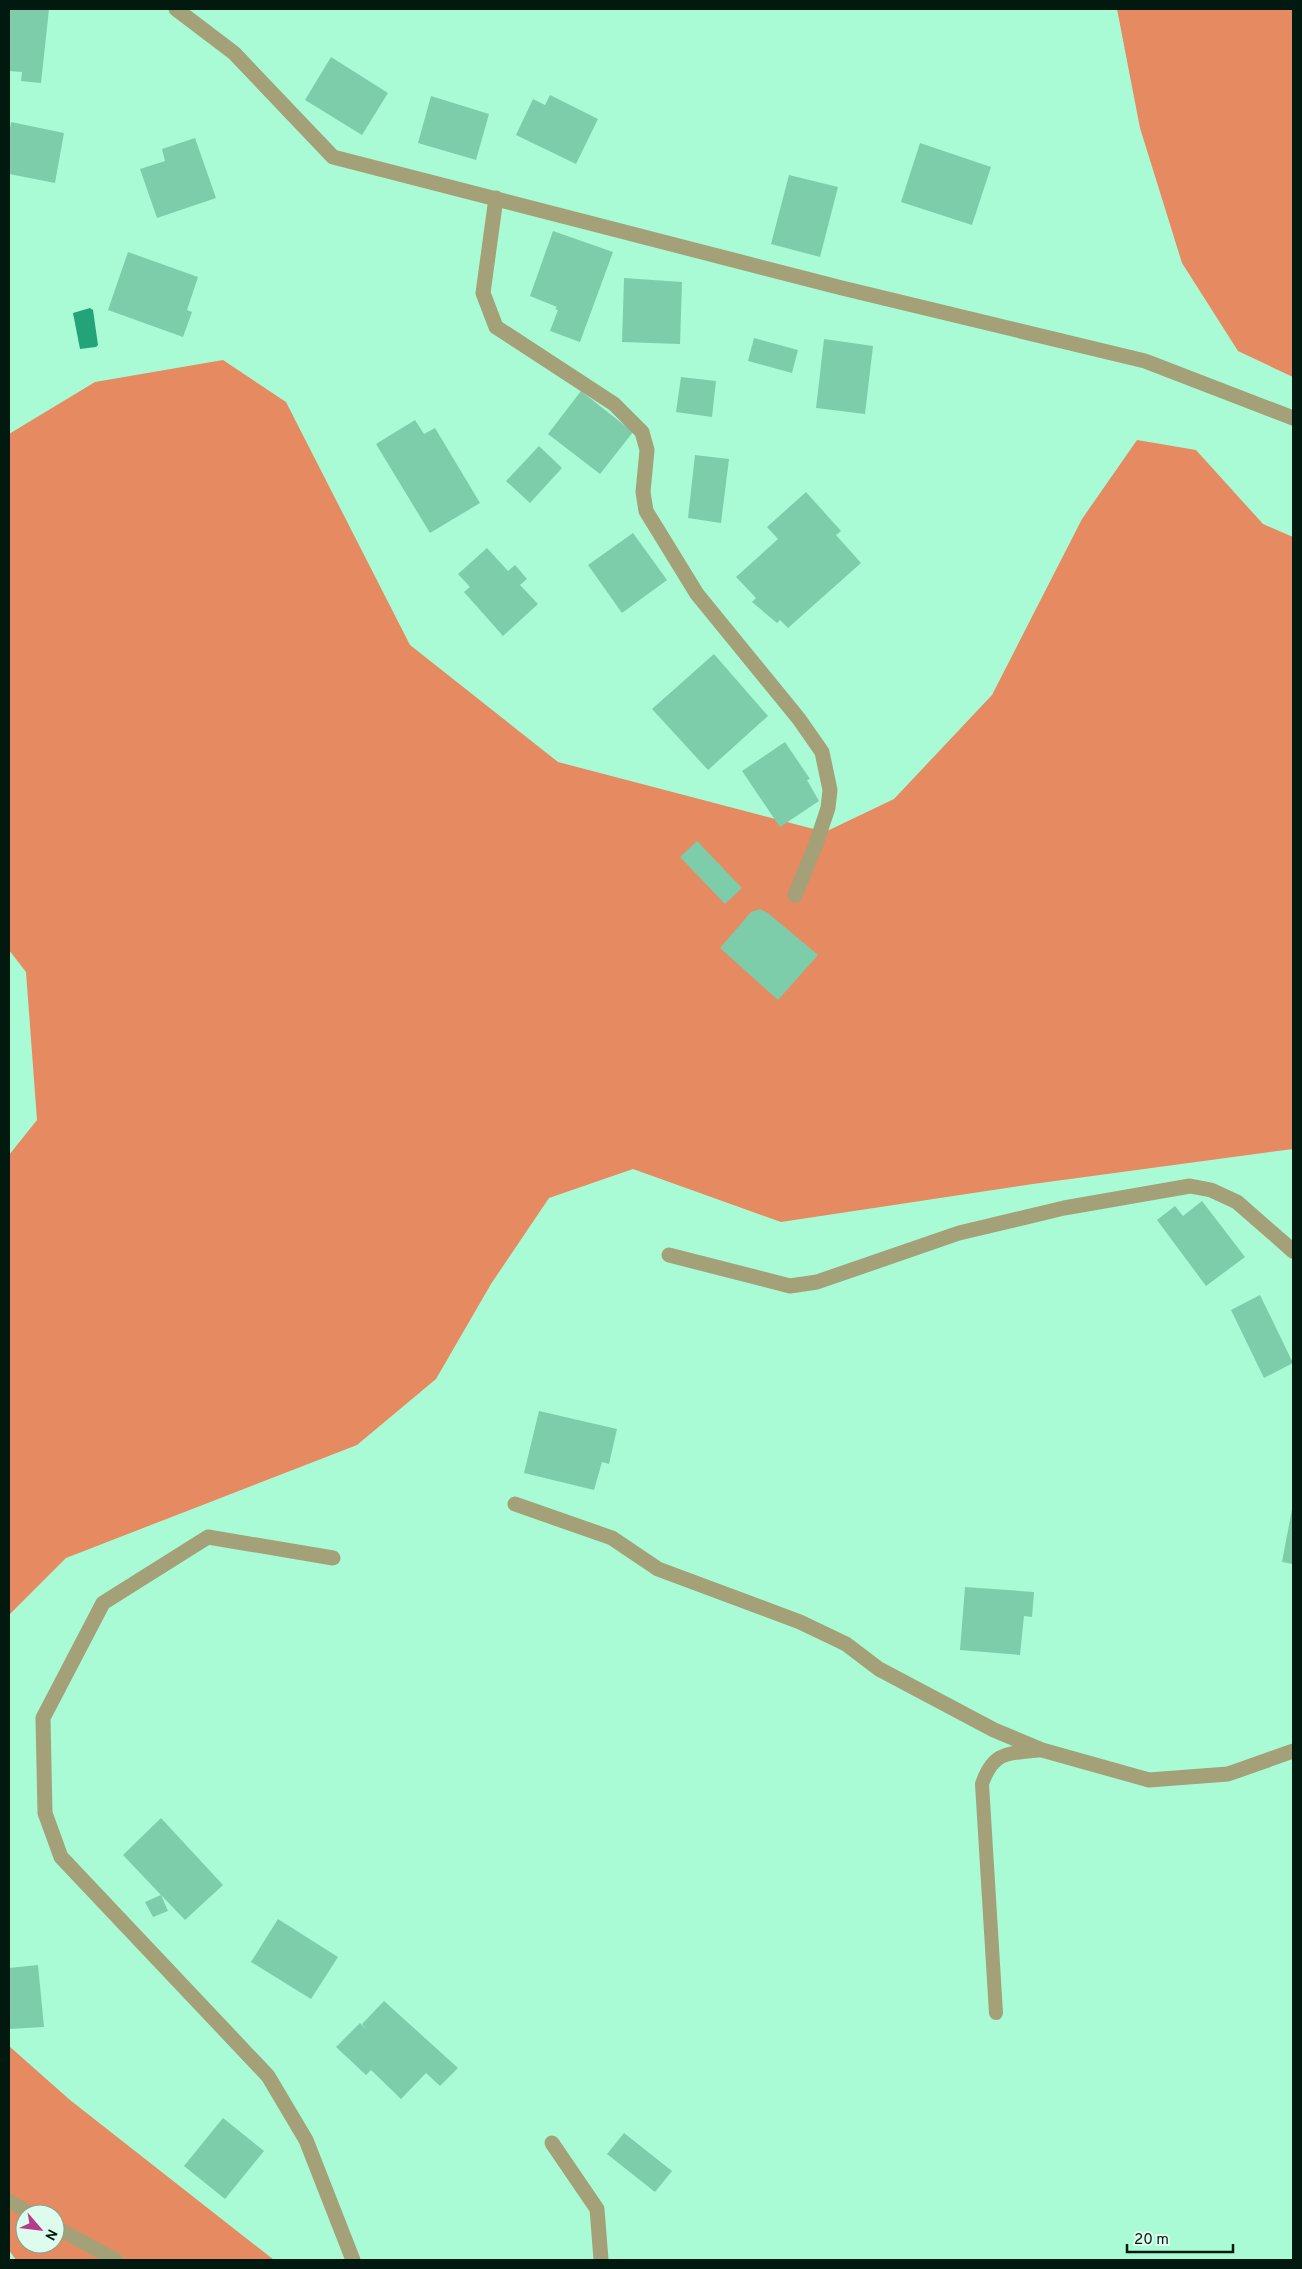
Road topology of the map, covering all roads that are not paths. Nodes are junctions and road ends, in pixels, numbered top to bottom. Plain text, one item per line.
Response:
1 (176, 9) edge
2 (496, 198) junction
3 (1293, 418) edge
4 (795, 895) dead end
5 (1293, 1251) edge
6 (669, 1255) dead end
7 (515, 1504) dead end
8 (333, 1558) dead end
9 (1042, 1750) junction
10 (1293, 1751) edge
11 (996, 2013) dead end
12 (552, 2143) dead end
13 (65, 2232) edge
14 (116, 2260) edge
15 (353, 2260) edge
16 (601, 2260) edge

1 - 2 street
2 - 3 street
2 - 4 street
5 - 6 street
7 - 9 street
8 - 15 street
9 - 10 street
9 - 11 lane
12 - 16 street
13 - 14 lane

